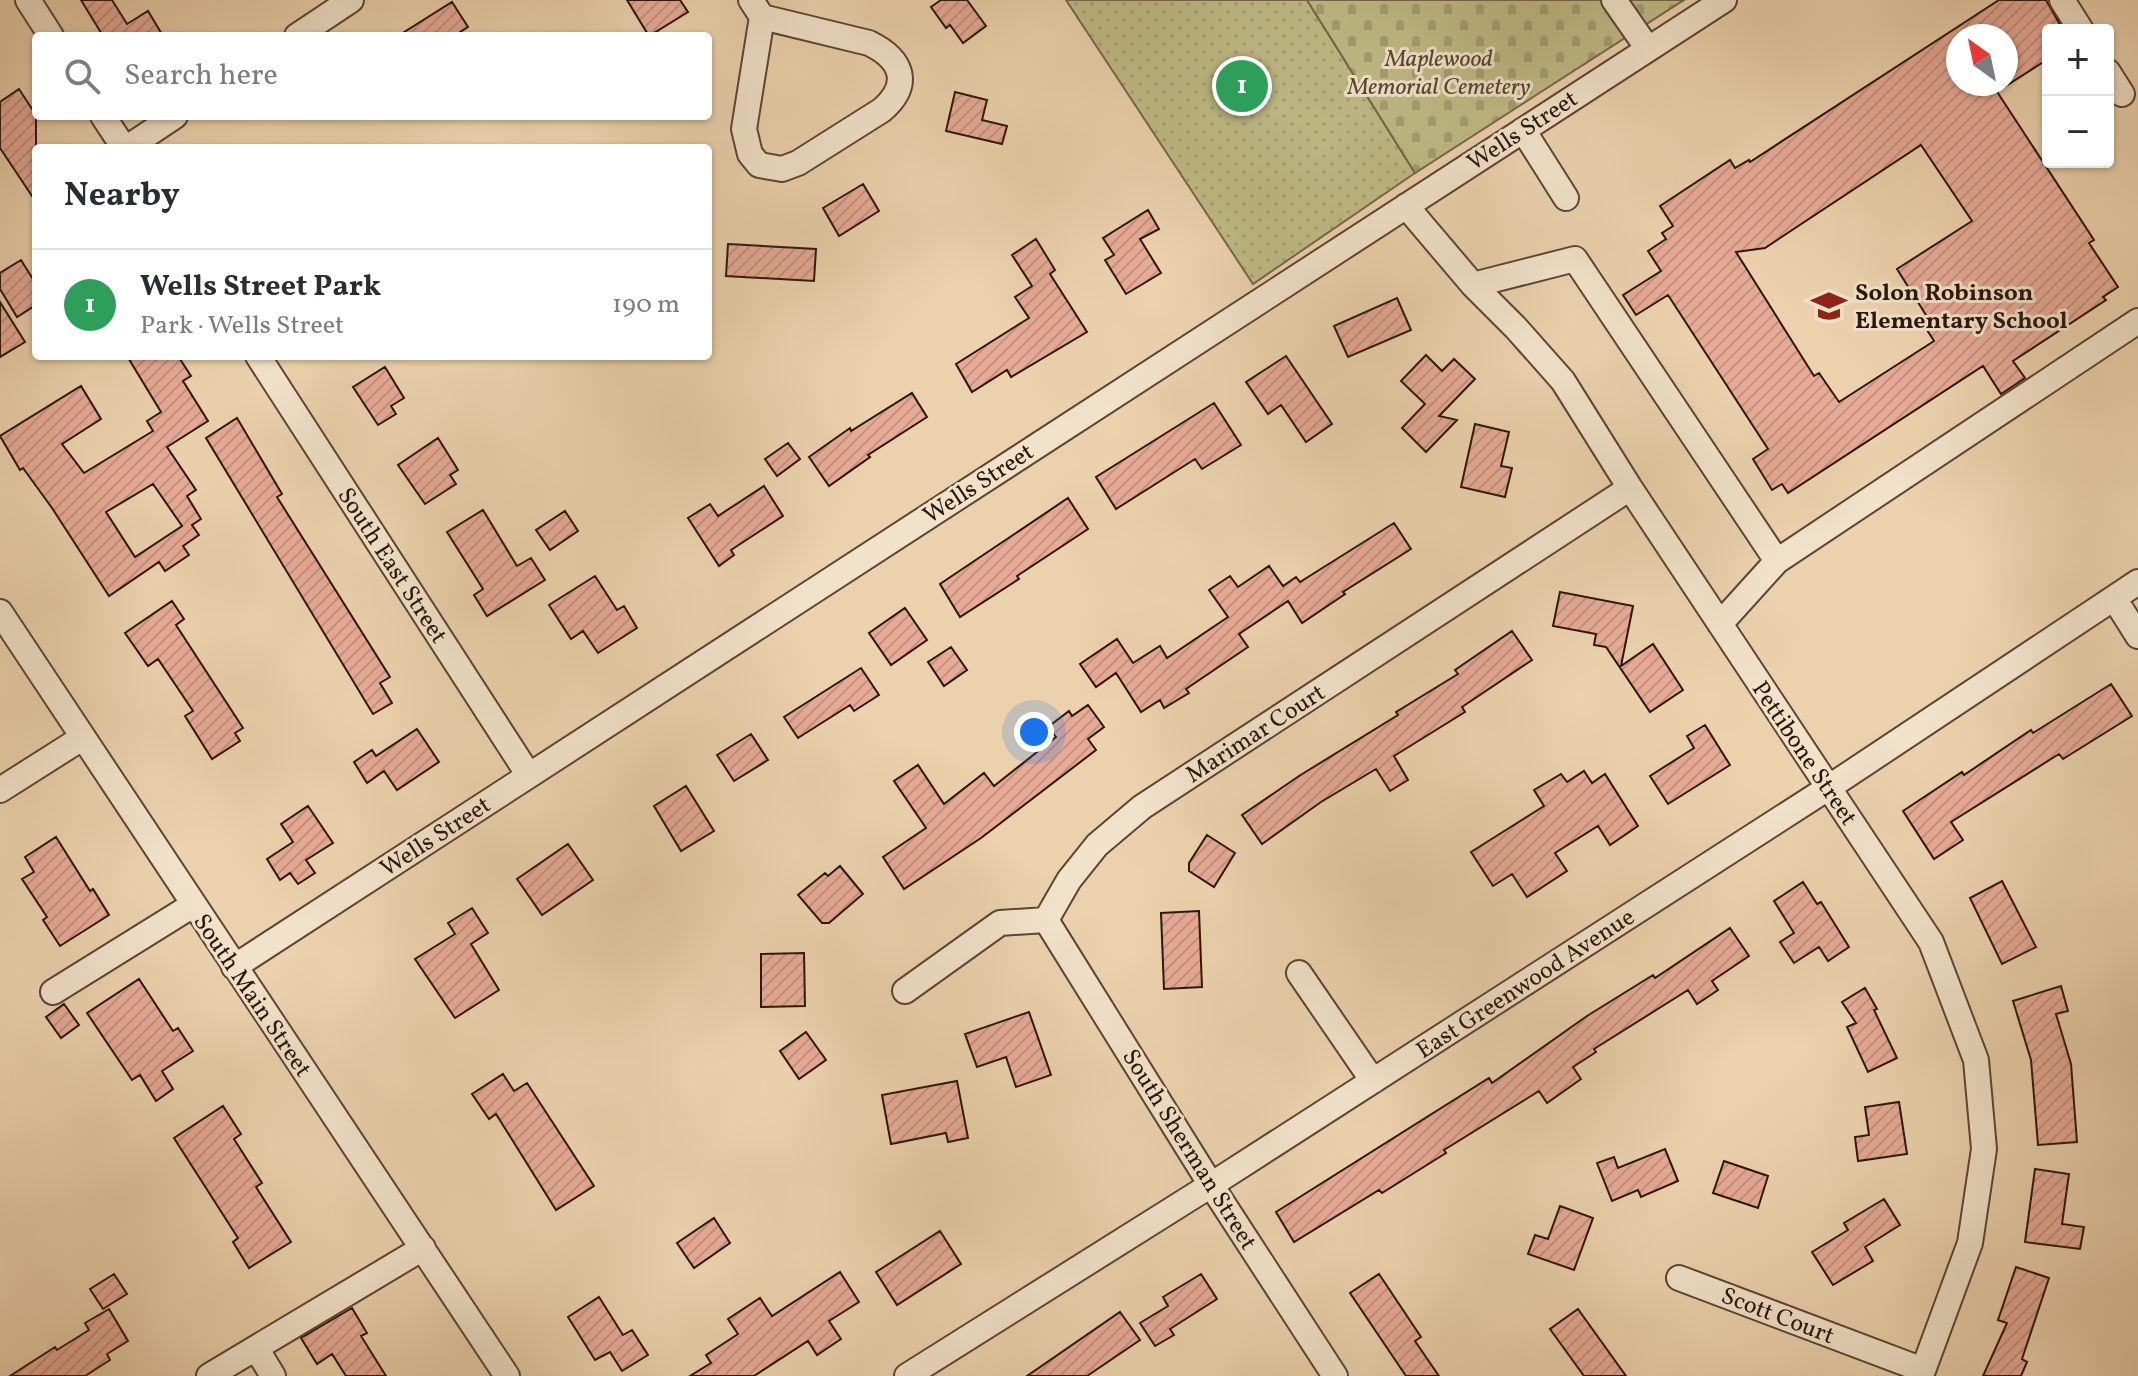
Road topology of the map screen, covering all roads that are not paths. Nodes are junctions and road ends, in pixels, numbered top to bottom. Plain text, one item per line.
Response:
1 (28, 0) edge
2 (351, 0) edge
3 (1614, 0) edge
4 (1724, 0) edge
5 (2062, 0) edge
6 (756, 8) edge
7 (2077, 24) edge
8 (48, 32) edge
9 (303, 32) edge
10 (1648, 49) junction
11 (2114, 81) edge
12 (2122, 94) dead end
13 (106, 120) edge
14 (169, 120) edge
15 (1523, 130) junction
16 (122, 144) edge
17 (131, 144) edge
18 (1566, 198) dead end
19 (1406, 206) junction
20 (1473, 285) junction
21 (2138, 321) edge
22 (261, 360) edge
23 (1630, 488) junction
24 (1777, 561) junction
25 (2138, 582) edge
26 (2114, 598) junction
27 (0, 612) edge
28 (1720, 624) junction
29 (2138, 636) edge
30 (82, 738) junction
31 (528, 774) junction
32 (1828, 788) junction
33 (0, 790) edge
34 (193, 905) junction
35 (1046, 920) junction
36 (234, 967) junction
37 (1299, 973) dead end
38 (905, 991) dead end
39 (53, 992) dead end
40 (1373, 1081) junction
41 (1211, 1185) junction
42 (423, 1248) junction
43 (1679, 1278) dead end
44 (256, 1348) junction
45 (1922, 1373) edge
46 (916, 1374) edge
47 (209, 1376) edge
48 (273, 1376) edge
49 (507, 1376) edge
50 (1335, 1376) edge

1 - 8 street
2 - 9 street
3 - 10 street
4 - 10 street, Wells Street
5 - 7 street
6 - 6 street
10 - 15 street, Wells Street
11 - 12 street
13 - 16 street
14 - 17 street
15 - 18 street
15 - 19 street, Wells Street
19 - 20 street, Pettibone Street
19 - 31 street, Wells Street
20 - 23 street, Pettibone Street
20 - 24 street
21 - 24 street
22 - 31 street, South East Street
23 - 28 street, Pettibone Street
23 - 35 street, Marimar Court
24 - 28 street
25 - 26 street, East Greenwood Avenue
26 - 29 street
26 - 32 street, East Greenwood Avenue
27 - 30 street, South Main Street
28 - 32 street, Pettibone Street
30 - 33 street
30 - 34 street, South Main Street
31 - 36 street, Wells Street
32 - 40 street, East Greenwood Avenue
32 - 45 street, Pettibone Street
34 - 36 street, South Main Street
34 - 39 street
35 - 38 street
35 - 41 street, South Sherman Street
36 - 42 street, South Main Street
37 - 40 street
40 - 41 street, East Greenwood Avenue
41 - 46 street, East Greenwood Avenue
41 - 50 street, South Sherman Street
42 - 44 street
42 - 49 street, South Main Street
43 - 45 street, Scott Court
44 - 47 street
44 - 48 street

